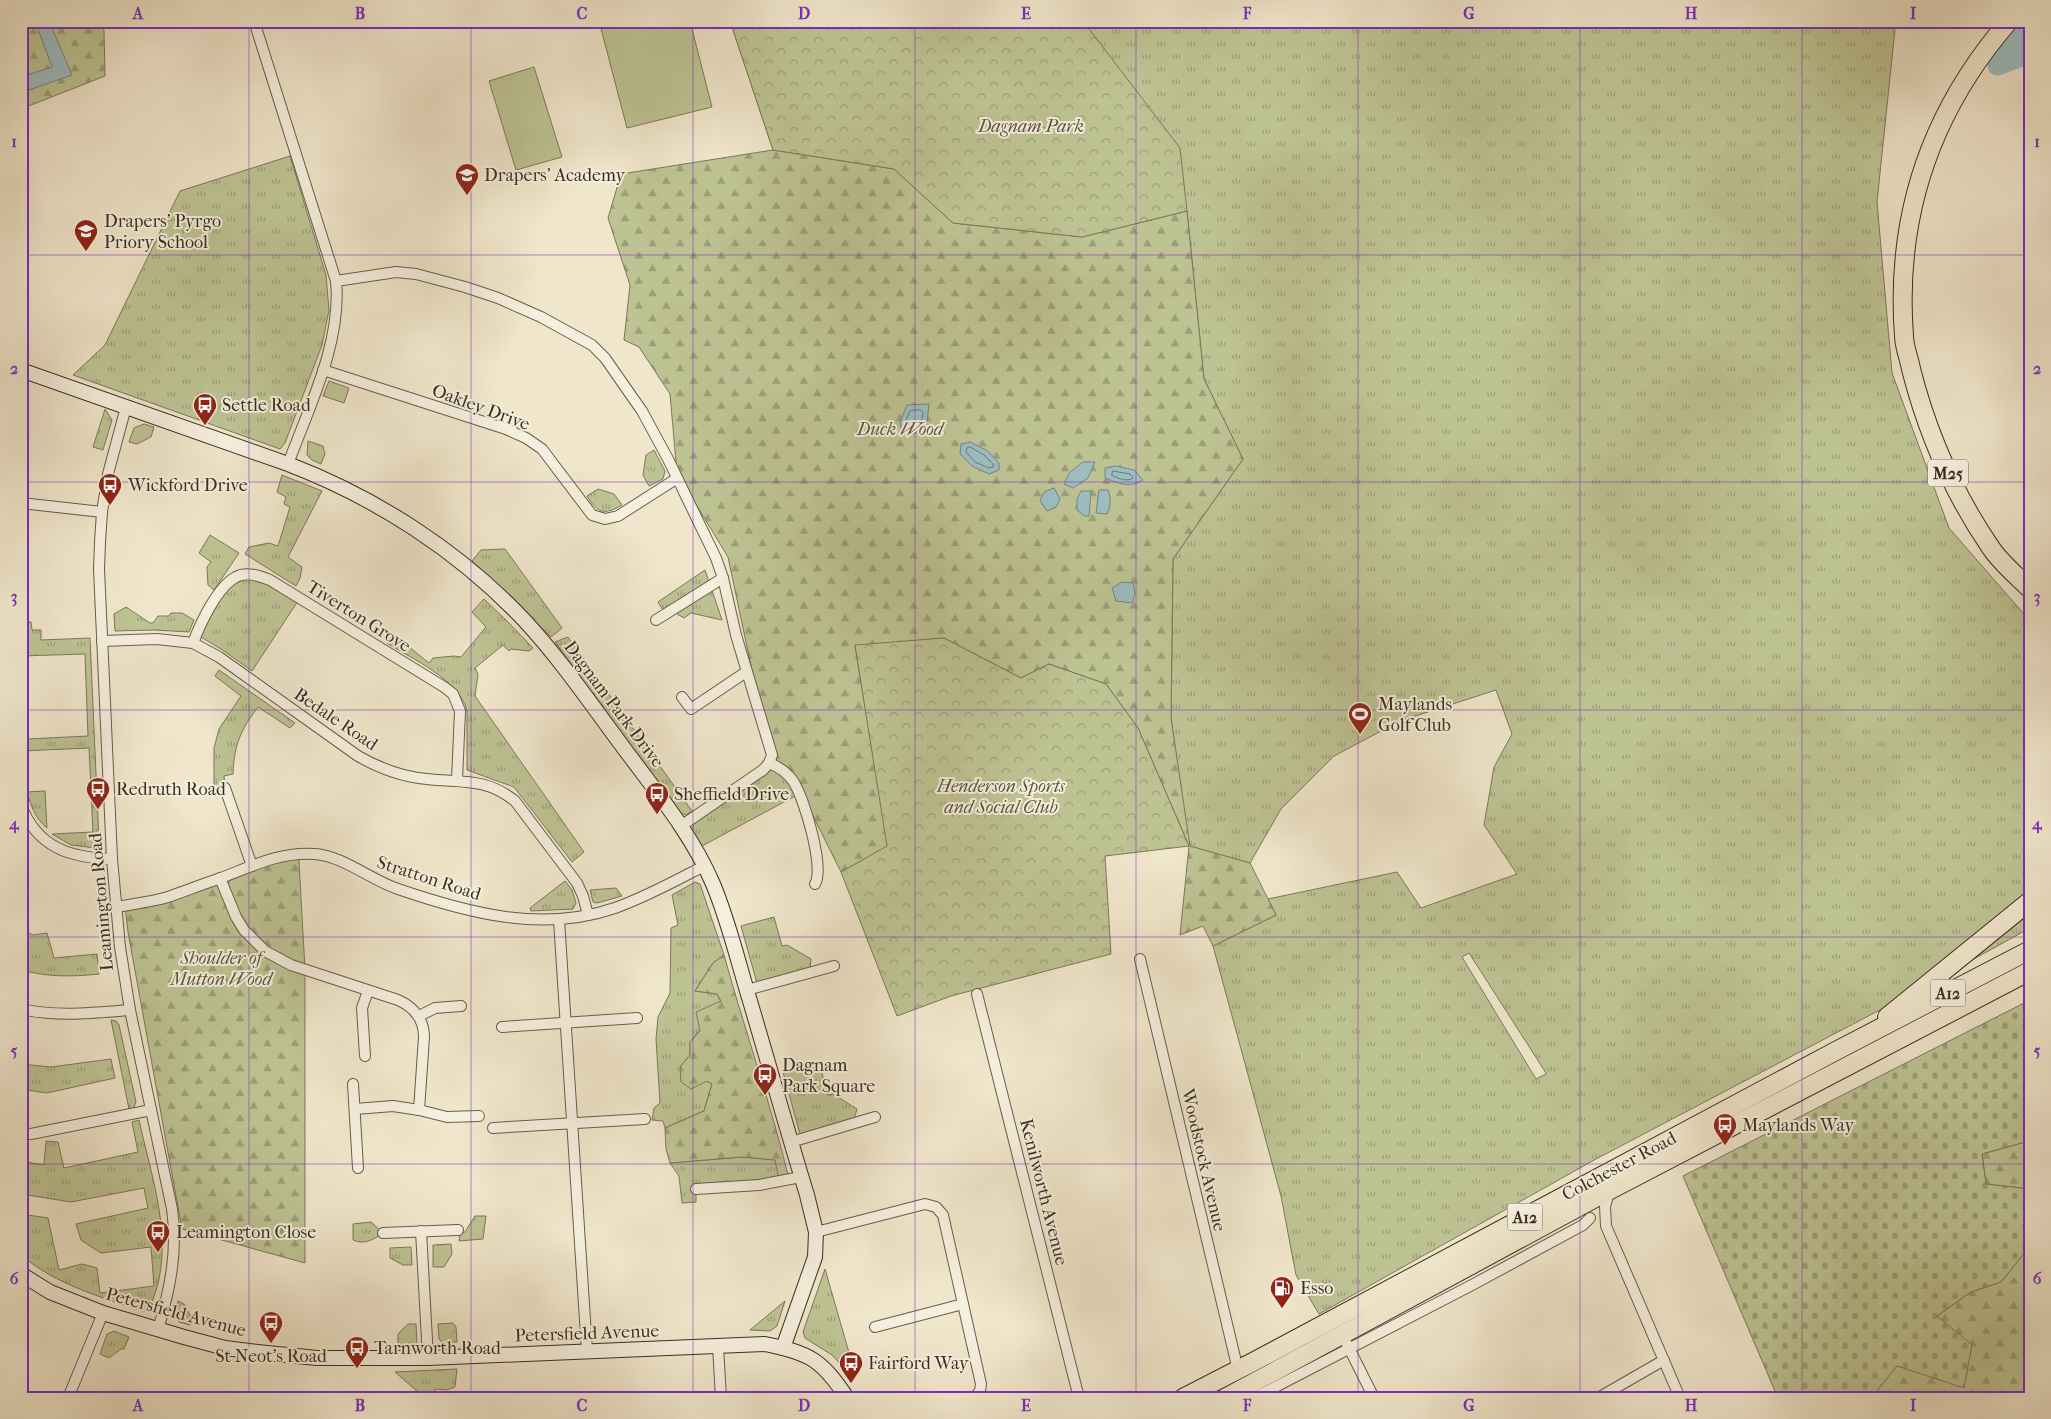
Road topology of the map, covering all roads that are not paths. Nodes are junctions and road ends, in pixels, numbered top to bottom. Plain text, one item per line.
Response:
1 (254, 21) edge
2 (2009, 21) edge
3 (336, 280) junction
4 (21, 370) edge
5 (322, 370) junction
6 (126, 407) junction
7 (288, 464) junction
8 (676, 479) junction
9 (21, 503) edge
10 (102, 512) junction
11 (723, 578) junction
12 (2030, 589) edge
13 (656, 620) dead end
14 (102, 641) junction
15 (193, 643) junction
16 (746, 672) junction
17 (682, 697) dead end
18 (769, 762) junction
19 (458, 780) junction
20 (225, 788) dead end
21 (21, 805) edge
22 (681, 826) junction
23 (112, 859) junction
24 (252, 866) junction
25 (704, 866) junction
26 (220, 878) junction
27 (815, 884) dead end
28 (2030, 901) edge
29 (116, 907) junction
30 (588, 915) junction
31 (559, 920) junction
32 (2030, 950) edge
33 (1140, 959) dead end
34 (834, 966) dead end
35 (2030, 971) edge
36 (368, 990) junction
37 (747, 990) junction
38 (977, 994) dead end
39 (460, 1006) dead end
40 (21, 1009) edge
41 (130, 1010) junction
42 (419, 1016) junction
43 (638, 1018) dead end
44 (565, 1023) junction
45 (502, 1027) dead end
46 (1866, 1036) junction
47 (366, 1056) dead end
48 (353, 1084) dead end
49 (355, 1109) junction
50 (151, 1110) junction
51 (419, 1110) junction
52 (479, 1116) dead end
53 (875, 1117) dead end
54 (644, 1119) dead end
55 (572, 1123) junction
56 (494, 1128) dead end
57 (31, 1134) dead end
58 (791, 1142) junction
59 (358, 1168) dead end
60 (801, 1177) junction
61 (696, 1189) dead end
62 (1608, 1196) junction
63 (1561, 1216) junction
64 (1591, 1218) junction
65 (1606, 1226) junction
66 (458, 1230) dead end
67 (421, 1231) junction
68 (816, 1232) junction
69 (383, 1233) dead end
70 (23, 1280) edge
71 (963, 1304) junction
72 (103, 1313) junction
73 (875, 1327) dead end
74 (158, 1330) junction
75 (1345, 1341) junction
76 (718, 1346) junction
77 (783, 1348) junction
78 (588, 1351) junction
79 (428, 1358) junction
80 (1664, 1360) junction
81 (1238, 1370) junction
82 (68, 1398) edge
83 (720, 1398) edge
84 (848, 1398) edge
85 (974, 1398) edge
86 (1079, 1398) edge
87 (1183, 1398) edge
88 (1225, 1398) edge
89 (1254, 1398) edge
90 (1374, 1398) edge
91 (1598, 1398) edge
92 (1680, 1398) edge

1 - 3 street
2 - 12 highway, M25
3 - 5 street
3 - 8 street
4 - 6 street, Dagnam Park Drive
5 - 7 street
5 - 8 street, Oakley Drive
6 - 7 street, Dagnam Park Drive
6 - 10 street, Leamington Road
7 - 22 street, Dagnam Park Drive
8 - 11 street
9 - 10 street
10 - 14 street, Leamington Road
11 - 13 street
11 - 16 street
14 - 15 street, Bedale Road
14 - 23 street, Leamington Road
15 - 19 street, Bedale Road
15 - 19 street, Tiverton Grove
16 - 17 street
16 - 18 street
18 - 22 street
18 - 27 street
19 - 30 street, Bedale Road
20 - 24 street
21 - 23 street
22 - 25 street, Dagnam Park Drive
23 - 29 street, Leamington Road
24 - 26 street, Stratton Road
24 - 31 street, Stratton Road
25 - 30 street, Stratton Road
25 - 37 street, Dagnam Park Drive
26 - 29 street, Stratton Road
26 - 36 street
28 - 46 highway, A12
29 - 41 street, Leamington Road
30 - 31 street, Stratton Road
31 - 44 street
32 - 46 highway, Colchester Road / A12
33 - 81 street, Woodstock Avenue
34 - 37 street
35 - 62 highway, Colchester Road / A12
36 - 42 street
36 - 47 street
37 - 58 street, Dagnam Park Drive
38 - 86 street, Kenilworth Avenue
39 - 42 street
40 - 41 street
41 - 50 street, Leamington Road
42 - 51 street
43 - 44 street
44 - 45 street
44 - 55 street
46 - 81 highway, Colchester Road / A12
48 - 49 street
49 - 51 street
49 - 59 street
50 - 57 street
50 - 74 street, Leamington Road
51 - 52 street
53 - 58 street
54 - 55 street
55 - 56 street
55 - 78 street
58 - 60 street, Dagnam Park Drive
60 - 61 street
60 - 68 street, Dagnam Park Drive
62 - 63 highway, Colchester Road / A12
62 - 64 street, Colchester Road
62 - 65 street
63 - 64 street
63 - 75 highway, Colchester Road / A12
64 - 65 street
64 - 75 street, Colchester Road
65 - 80 street
66 - 67 street
67 - 69 street
67 - 79 street
68 - 71 street
68 - 77 street, Dagnam Park Drive
70 - 72 street, Petersfield Avenue
71 - 73 street
71 - 85 street
72 - 74 street, Petersfield Avenue
72 - 82 street
74 - 79 street, Petersfield Avenue
75 - 88 highway, Colchester Road / A12
75 - 89 street, Colchester Road
75 - 90 street
76 - 77 street, Petersfield Avenue
76 - 78 street, Petersfield Avenue
76 - 83 street
77 - 84 street, Petersfield Avenue
78 - 79 street, Petersfield Avenue
80 - 91 street
80 - 92 street
81 - 87 highway, Colchester Road / A12

